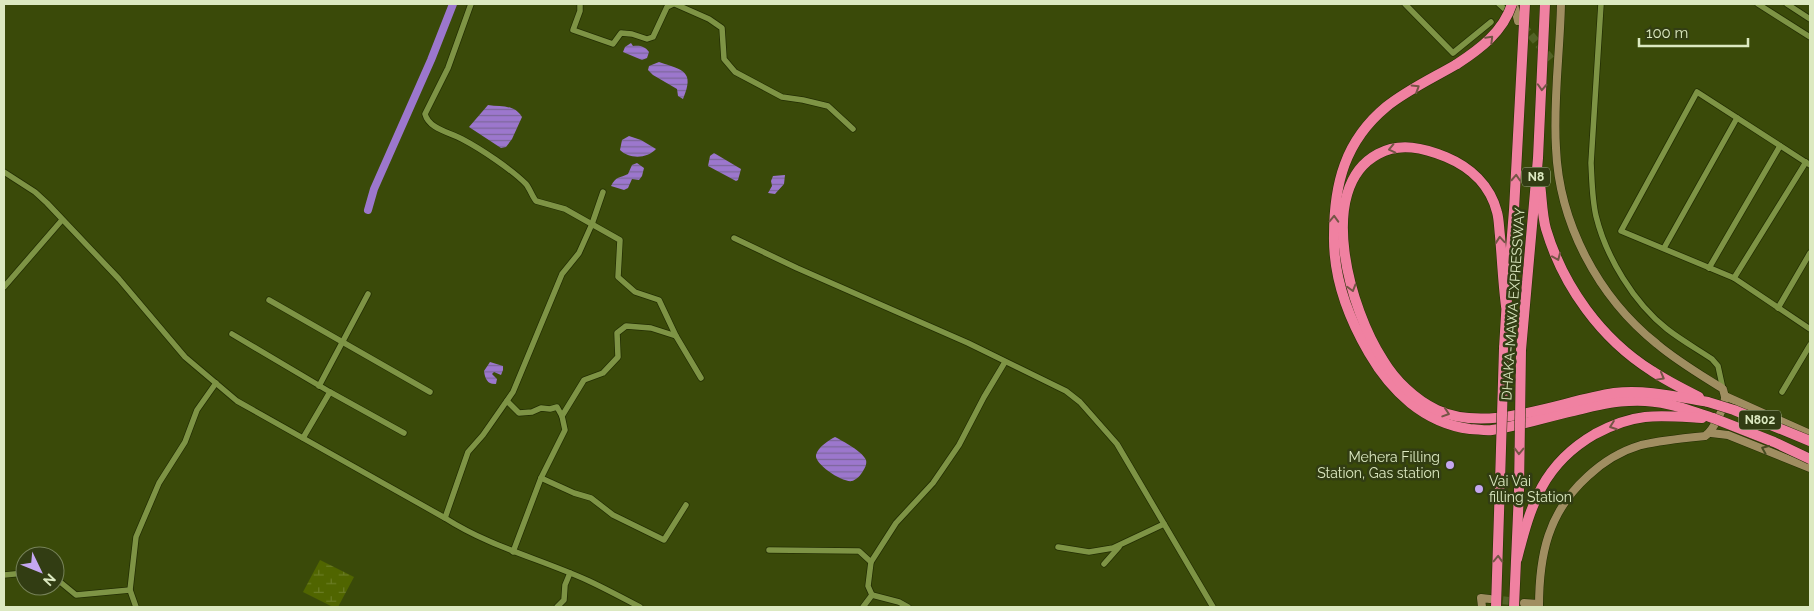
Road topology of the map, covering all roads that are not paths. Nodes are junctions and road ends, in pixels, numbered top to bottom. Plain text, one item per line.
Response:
1 (471, 4) edge
2 (580, 4) edge
3 (674, 4) edge
4 (1404, 4) edge
5 (1499, 4) edge
6 (1513, 4) edge
7 (1525, 4) edge
8 (1545, 4) edge
9 (1561, 4) edge
10 (1601, 4) edge
11 (1758, 4) edge
12 (1787, 4) edge
13 (1810, 19) edge
14 (1518, 20) joint
15 (1491, 22) dead end
16 (1810, 37) edge
17 (1551, 59) tunnel mouth
18 (1556, 69) junction
19 (1737, 118) junction
20 (853, 129) dead end
21 (1780, 146) junction
22 (1538, 158) junction
23 (1808, 163) edge
24 (4, 172) edge
25 (603, 192) dead end
26 (62, 220) junction
27 (592, 224) junction
28 (734, 238) dead end
29 (1664, 248) junction
30 (1810, 253) edge
31 (1709, 268) junction
32 (1734, 278) junction
33 (4, 287) edge
34 (368, 294) dead end
35 (269, 300) dead end
36 (1506, 306) junction
37 (1778, 308) junction
38 (1810, 329) edge
39 (232, 334) dead end
40 (676, 336) junction
41 (343, 342) junction
42 (1810, 345) edge
43 (1005, 362) junction
44 (701, 378) dead end
45 (216, 383) junction
46 (319, 386) junction
47 (330, 392) junction
48 (430, 392) dead end
49 (1782, 392) dead end
50 (1724, 393) junction
51 (507, 401) junction
52 (1708, 402) junction
53 (562, 416) junction
54 (1713, 418) junction
55 (404, 433) dead end
56 (1711, 433) junction
57 (1810, 434) edge
58 (302, 438) junction
59 (1810, 441) edge
60 (1810, 459) edge
61 (1810, 468) edge
62 (541, 478) junction
63 (686, 505) dead end
64 (445, 518) junction
65 (1164, 524) junction
66 (1120, 545) junction
67 (1058, 547) dead end
68 (769, 550) dead end
69 (513, 552) junction
70 (1516, 559) junction
71 (872, 562) junction
72 (1104, 564) dead end
73 (570, 573) junction
74 (65, 586) edge
75 (130, 590) junction
76 (872, 595) junction
77 (1493, 603) edge
78 (1519, 605) edge
79 (1539, 606) edge
80 (136, 607) edge
81 (557, 607) edge
82 (640, 607) edge
83 (863, 607) edge
84 (908, 607) edge
85 (1213, 607) edge
86 (1482, 607) edge

1 - 27 street
2 - 3 street
3 - 20 street
4 - 15 street
5 - 14 street
6 - 14 main road
54 -> 6 highway, bridge
36 -> 7 highway, DHAKA-MAWA EXPRESSWAY / N8
8 -> 22 highway, DHAKA-MAWA EXPRESSWAY / N8
9 - 18 main road
10 - 50 street
11 - 16 street
12 - 13 street
17 - 18 main road
18 - 50 main road
19 - 21 street
19 - 29 street
19 - 29 street
21 - 23 street
21 - 31 street
22 -> 52 highway
22 -> 70 highway, DHAKA-MAWA EXPRESSWAY / N8, bridge
23 - 32 street
24 - 26 street
25 - 27 street
26 - 33 street
26 - 45 street
27 - 40 street
27 - 51 street
28 - 43 street
29 - 31 street
30 - 37 street
31 - 32 street
32 - 37 street
34 - 41 street
35 - 41 street
36 -> 52 highway
77 -> 36 highway, DHAKA-MAWA EXPRESSWAY / N8, bridge
37 - 38 street
39 - 46 street
40 - 44 street
40 - 53 street
41 - 46 street
41 - 48 street
42 - 49 street
43 - 65 street
43 - 71 street
45 - 58 street
45 - 75 street
46 - 47 street
47 - 55 street
47 - 58 street
50 - 56 main road
50 - 57 main road
51 - 53 street
51 - 64 street
52 - 59 highway, N802, bridge
53 - 62 street
54 - 60 highway, N802, bridge
54 -> 70 highway
61 -> 56 main road
56 - 79 main road
58 - 64 street
62 - 63 street
62 - 69 street
64 - 69 street
65 - 66 street
65 - 85 street
66 - 67 street
66 - 72 street
68 - 71 street
69 - 73 street
70 - 78 highway, DHAKA-MAWA EXPRESSWAY / N8
71 - 76 street
73 - 81 street
73 - 82 street
74 - 75 street
75 - 80 street
76 - 83 street
76 - 84 street
77 - 86 main road
78 - 79 main road

